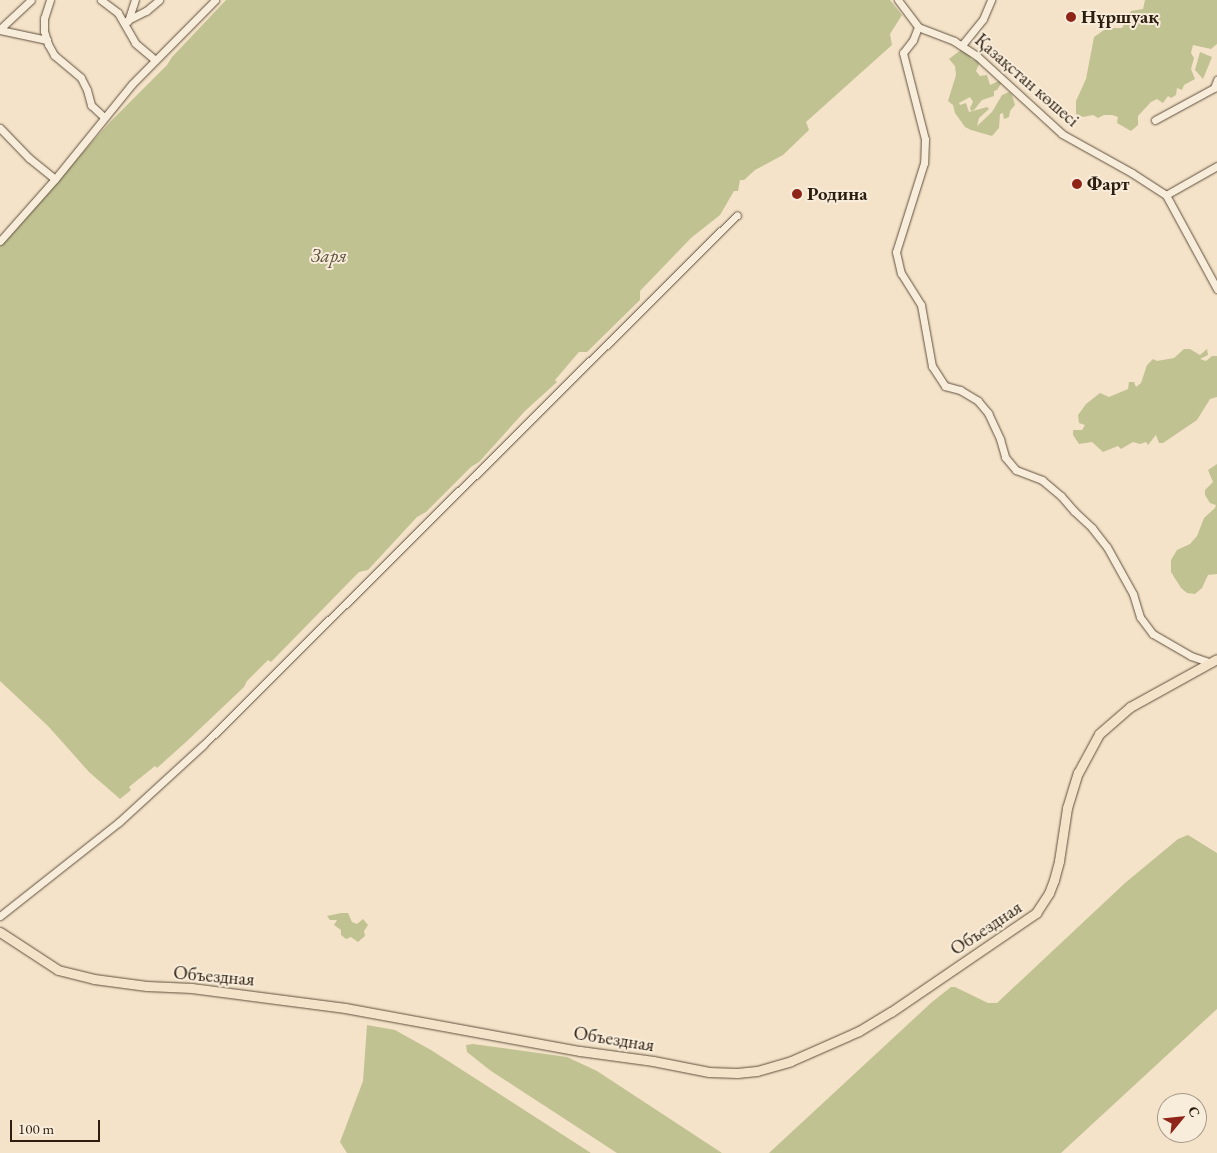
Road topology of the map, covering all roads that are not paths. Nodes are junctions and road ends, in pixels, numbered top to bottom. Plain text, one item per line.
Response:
1 (31, 0) edge
2 (50, 0) edge
3 (101, 0) edge
4 (135, 0) edge
5 (159, 0) edge
6 (214, 0) edge
7 (898, 0) edge
8 (991, 0) edge
9 (126, 23) junction
10 (918, 27) junction
11 (0, 29) edge
12 (47, 40) junction
13 (962, 45) junction
14 (155, 60) junction
15 (1217, 80) edge
16 (104, 118) junction
17 (1155, 120) dead end
18 (0, 128) edge
19 (1217, 166) edge
20 (55, 178) junction
21 (1166, 195) junction
22 (737, 215) dead end
23 (0, 241) edge
24 (1217, 289) edge
25 (1214, 661) edge
26 (0, 916) edge
27 (0, 932) edge

1 - 11 street
2 - 12 street
3 - 9 street
4 - 9 street
5 - 9 street
6 - 14 street
7 - 10 street
8 - 13 street
9 - 14 street
10 - 13 street, Қазақстан көшесі
10 - 25 street
11 - 12 street
12 - 16 street
13 - 21 street, Қазақстан көшесі
14 - 16 street
15 - 17 street
16 - 20 street
18 - 20 street
19 - 21 street
20 - 23 street
21 - 24 street
22 - 26 street
25 - 27 main road, Объездная

